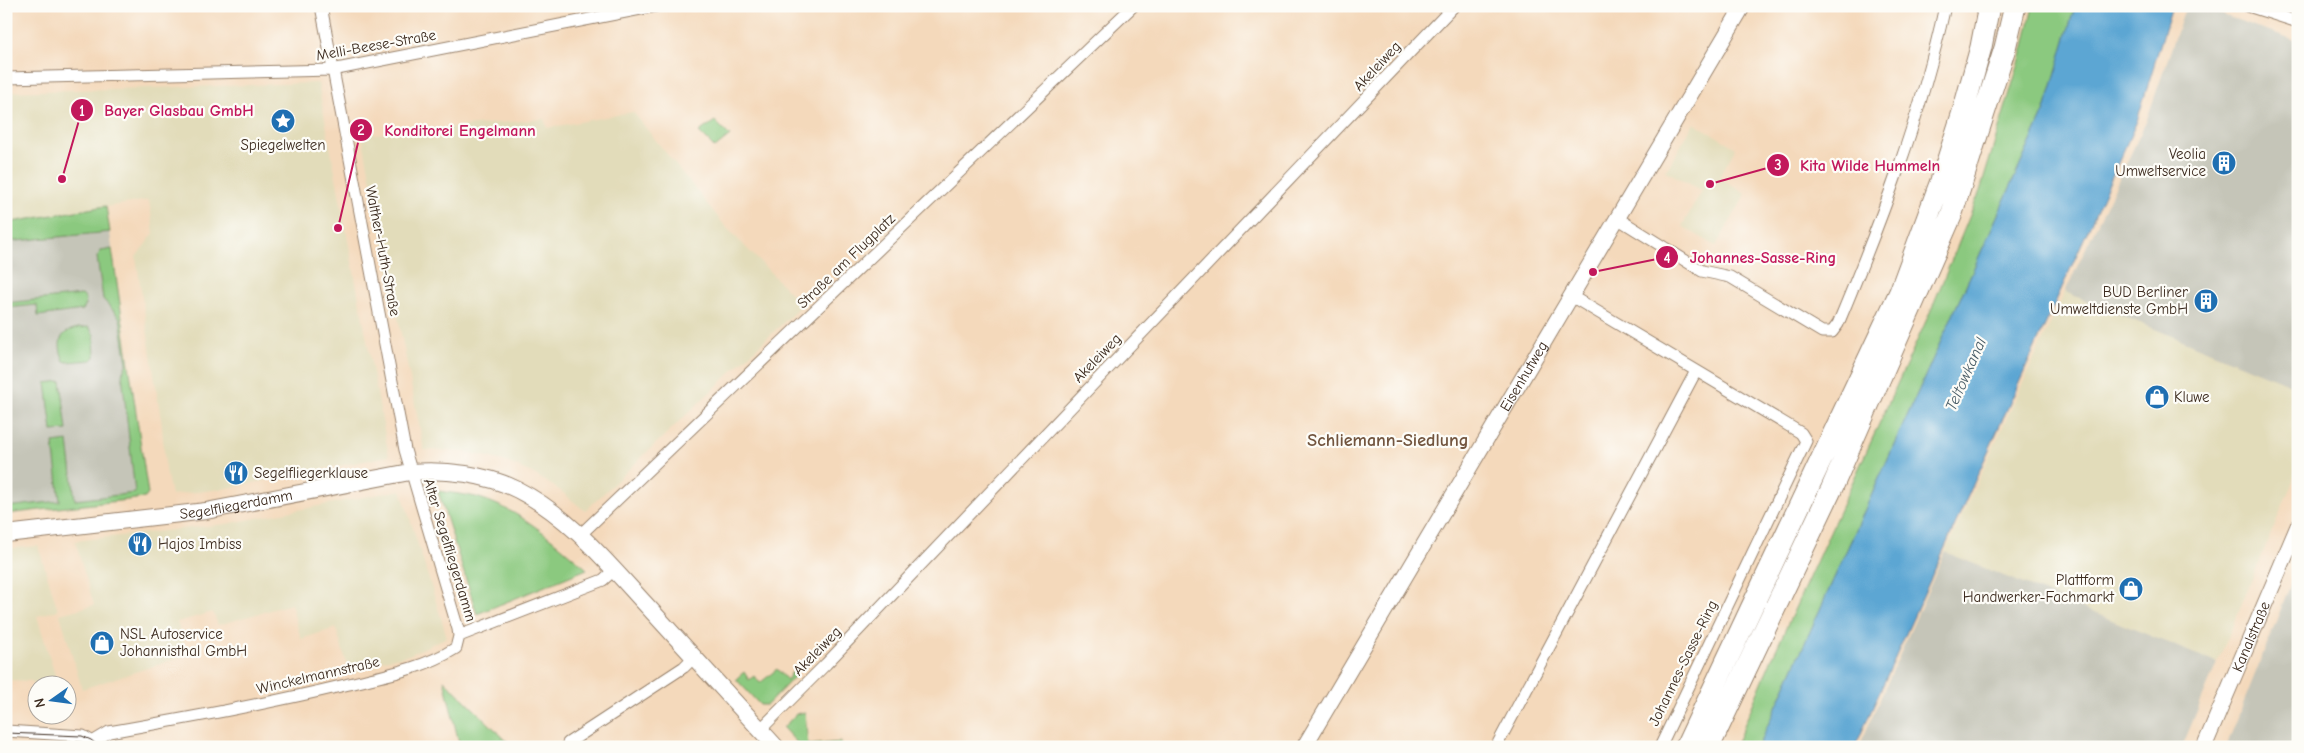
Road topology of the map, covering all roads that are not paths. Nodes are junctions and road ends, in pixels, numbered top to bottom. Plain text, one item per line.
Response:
1 (321, 6) edge
2 (656, 6) edge
3 (1133, 6) edge
4 (1454, 6) edge
5 (1743, 6) edge
6 (1945, 6) edge
7 (1989, 6) edge
8 (2015, 6) edge
9 (2248, 6) edge
10 (632, 9) edge
11 (2298, 22) edge
12 (332, 70) junction
13 (6, 78) edge
14 (1617, 218) junction
15 (1571, 296) junction
16 (1696, 371) junction
17 (410, 472) junction
18 (2298, 526) edge
19 (6, 534) edge
20 (579, 536) junction
21 (2294, 546) edge
22 (614, 570) junction
23 (459, 636) junction
24 (694, 657) junction
25 (760, 730) junction
26 (6, 731) edge
27 (568, 743) dead end
28 (97, 744) edge
29 (776, 747) edge
30 (1304, 747) edge
31 (1496, 747) edge
32 (1660, 747) edge
33 (1686, 747) edge
34 (1709, 747) edge
35 (2204, 747) edge

1 - 12 street, Walther-Huth-Straße
2 - 10 street, Melli-Beese-Straße
3 - 20 street, Straße am Flugplatz
4 - 25 street, Akeleiweg
5 - 14 street, Eisenhutweg
6 - 14 street
7 - 33 highway
8 - 34 highway
9 - 11 street
10 - 12 street, Melli-Beese-Straße
12 - 13 street, Melli-Beese-Straße
12 - 17 street, Walther-Huth-Straße
14 - 15 street, Eisenhutweg
15 - 16 street, Johannes-Sasse-Ring
15 - 30 street, Eisenhutweg
16 - 31 street
16 - 32 street, Johannes-Sasse-Ring
17 - 19 main road, Segelfliegerdamm
17 - 20 main road, Segelfliegerdamm
17 - 23 street, Alter Segelfliegerdamm
18 - 21 street, Kanalstraße
20 - 22 main road, Segelfliegerdamm
21 - 35 street, Kanalstraße
22 - 23 street
22 - 24 main road, Segelfliegerdamm
23 - 28 street, Winckelmannstraße
24 - 25 main road, Segelfliegerdamm
24 - 27 street
25 - 29 main road, Segelfliegerdamm
26 - 28 street, Winckelmannstraße

